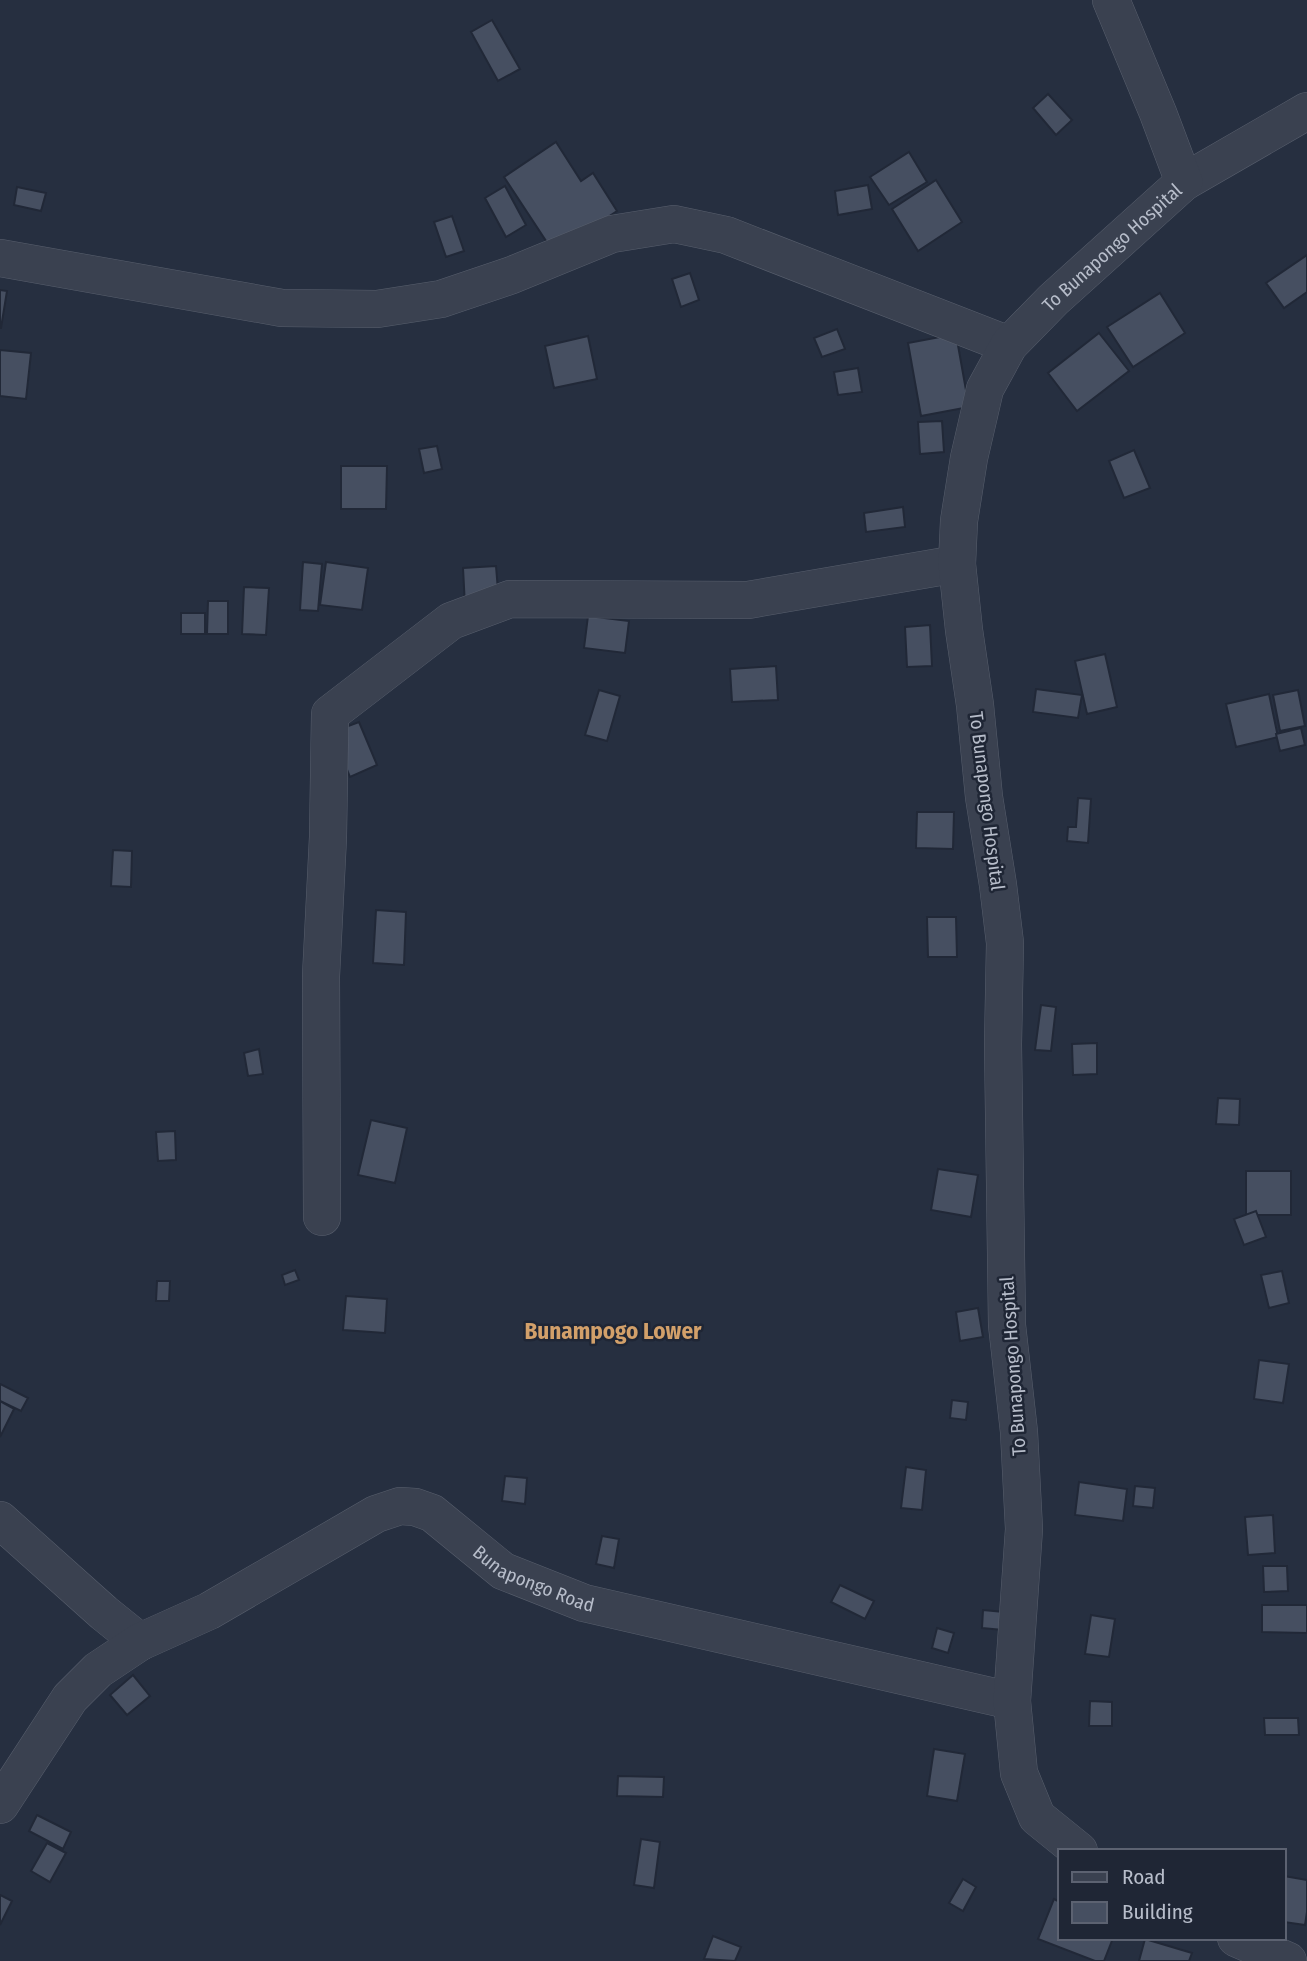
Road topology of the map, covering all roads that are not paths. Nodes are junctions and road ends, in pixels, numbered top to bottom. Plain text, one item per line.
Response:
1 (1111, 0) edge
2 (1307, 111) edge
3 (1184, 182) junction
4 (0, 258) edge
5 (1009, 345) junction
6 (957, 565) junction
7 (322, 1217) dead end
8 (0, 1520) edge
9 (140, 1642) junction
10 (1012, 1701) junction
11 (0, 1805) edge
12 (1077, 1849) edge
13 (1241, 1940) edge
14 (1288, 1961) edge

1 - 3 street, To Bunapongo Hospital
2 - 3 street
3 - 5 street, To Bunapongo Hospital
4 - 5 street
5 - 6 street, To Bunapongo Hospital
6 - 7 street
6 - 10 street, To Bunapongo Hospital
8 - 9 street
9 - 10 street, Bunapongo Road
9 - 11 street, Bunapongo Road
10 - 12 street
13 - 14 street

